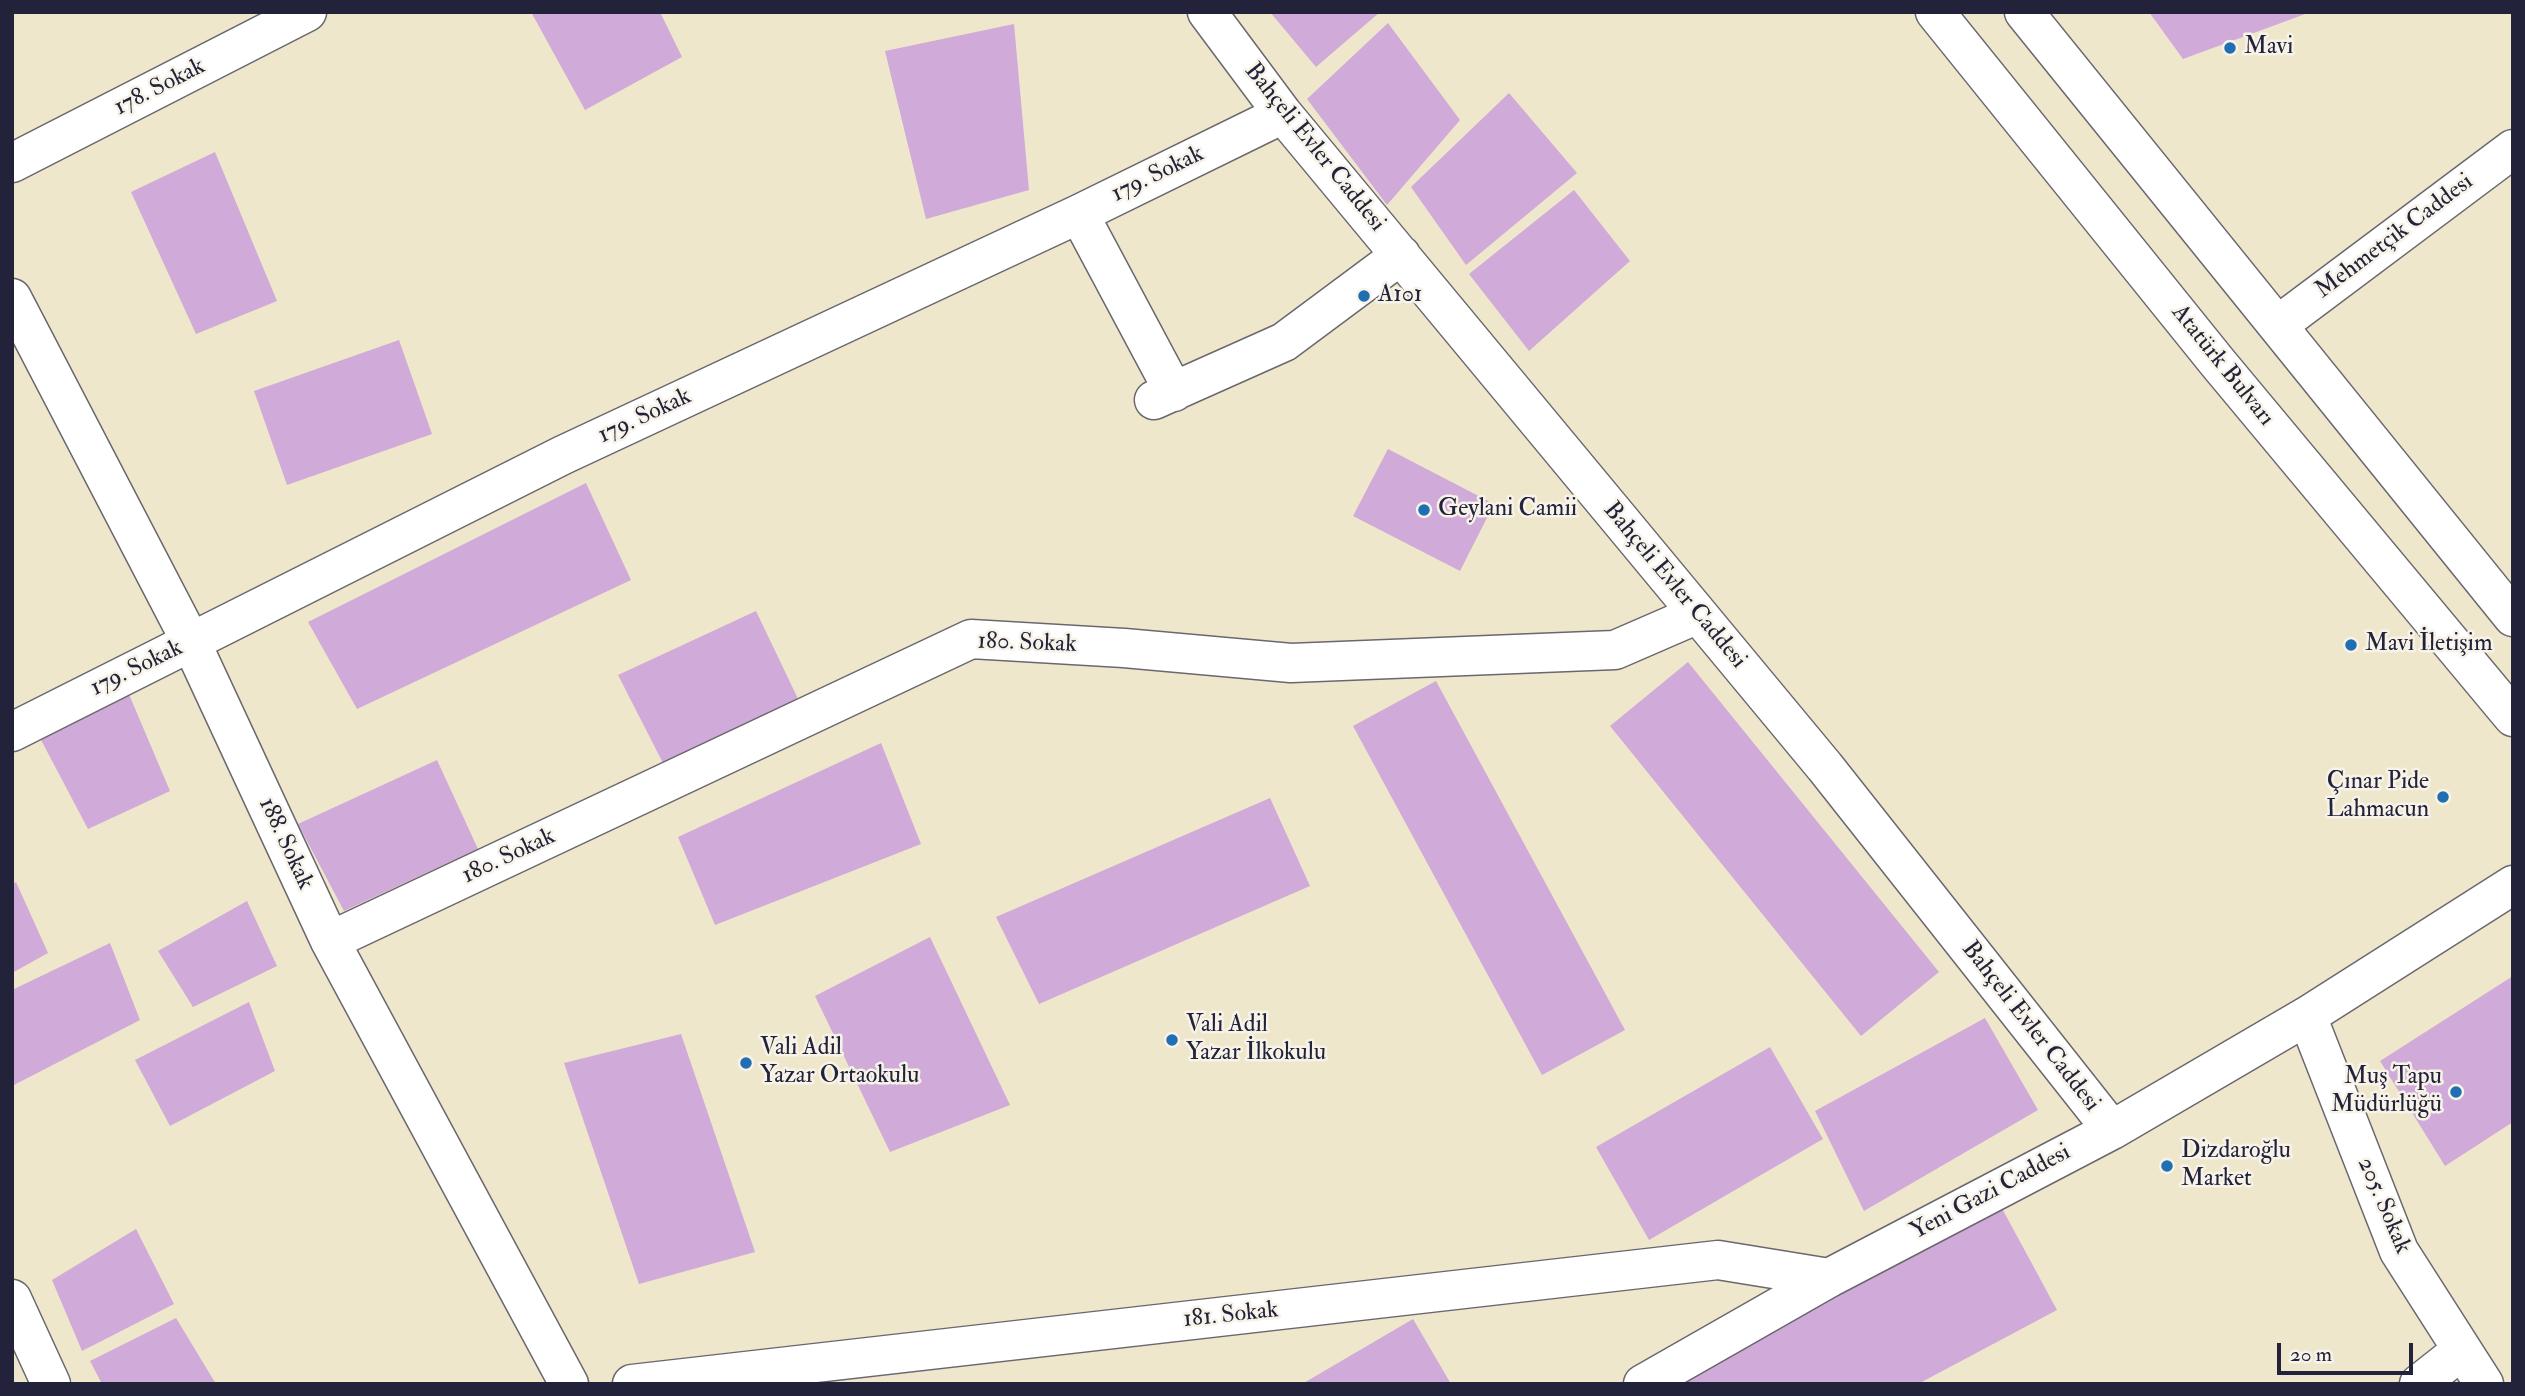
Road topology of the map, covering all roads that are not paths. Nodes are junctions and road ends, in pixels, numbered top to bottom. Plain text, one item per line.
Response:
1 (307, 12) edge
2 (1207, 12) edge
3 (1935, 12) edge
4 (2024, 12) edge
5 (1283, 114) junction
6 (2513, 149) edge
7 (12, 163) edge
8 (1079, 214) junction
9 (1401, 255) junction
10 (12, 298) edge
11 (2278, 325) junction
12 (1698, 614) junction
13 (2513, 617) edge
14 (191, 642) junction
15 (2513, 717) edge
16 (12, 732) edge
17 (2513, 885) edge
18 (330, 941) junction
19 (2307, 1016) junction
20 (2112, 1129) junction
21 (1829, 1278) junction
22 (12, 1299) edge
23 (2462, 1350) junction
24 (51, 1384) edge
25 (569, 1384) edge
26 (632, 1384) edge
27 (1643, 1384) edge
28 (2419, 1384) edge
29 (2484, 1384) edge

1 - 7 street, 178. Sokak
2 - 5 street, Bahçeli Evler Caddesi
3 - 15 street, Atatürk Bulvarı
4 - 11 street
5 - 8 street, 179. Sokak
5 - 9 street, Bahçeli Evler Caddesi
6 - 11 street, Mehmetçik Caddesi
8 - 9 street
8 - 14 street, 179. Sokak
9 - 12 street, Bahçeli Evler Caddesi
10 - 14 street, 188. Sokak
11 - 13 street
12 - 18 street, 180. Sokak
12 - 20 street, Bahçeli Evler Caddesi
14 - 16 street, 179. Sokak
14 - 18 street, 188. Sokak
17 - 19 street, Yeni Gazi Caddesi
18 - 25 street, 188. Sokak
19 - 20 street, Yeni Gazi Caddesi
19 - 23 street, 205. Sokak
20 - 21 street, Yeni Gazi Caddesi
21 - 26 street, 181. Sokak
21 - 27 street, Yeni Gazi Caddesi
22 - 24 street
23 - 28 street
23 - 29 street, 205. Sokak

